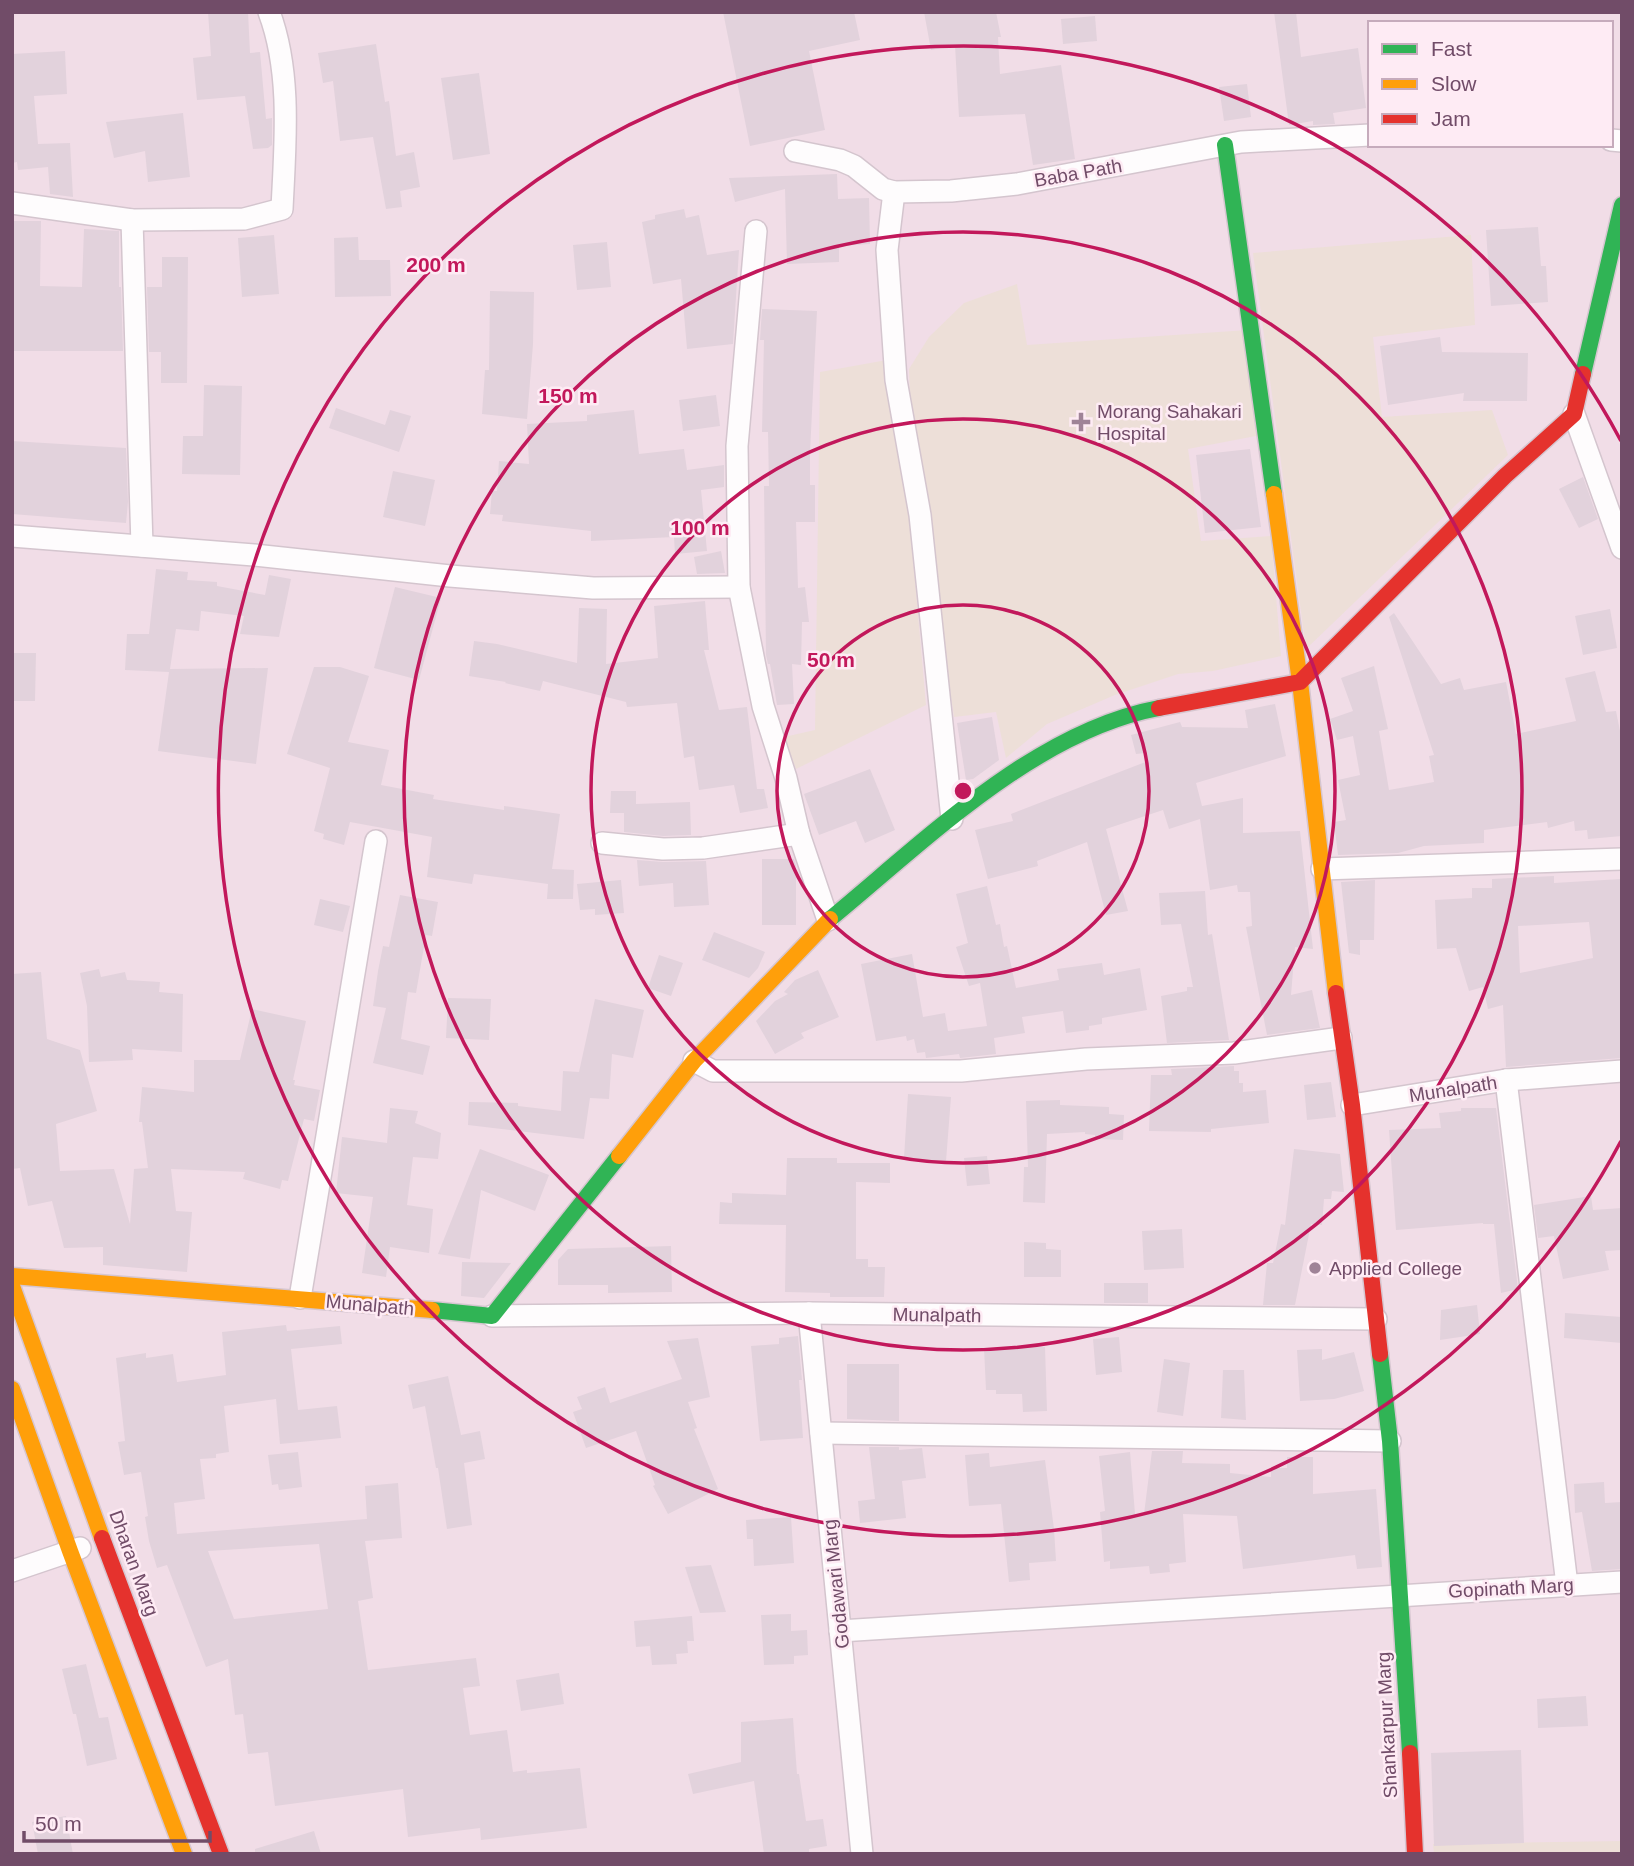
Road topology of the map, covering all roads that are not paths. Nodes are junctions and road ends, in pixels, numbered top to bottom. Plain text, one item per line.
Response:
1 (268, 12) edge
2 (1368, 135) edge
3 (1225, 145) junction
4 (795, 151) dead end
5 (894, 192) junction
6 (12, 203) edge
7 (1622, 205) edge
8 (132, 220) junction
9 (756, 231) dead end
10 (1574, 414) junction
11 (12, 536) edge
12 (142, 546) junction
13 (1622, 548) edge
14 (738, 587) junction
15 (1300, 682) junction
16 (952, 819) junction
17 (799, 834) junction
18 (376, 841) dead end
19 (602, 844) dead end
20 (1622, 859) edge
21 (1322, 869) junction
22 (828, 920) junction
23 (1341, 1038) junction
24 (694, 1061) junction
25 (1622, 1071) edge
26 (1506, 1080) junction
27 (1353, 1105) junction
28 (12, 1276) edge
29 (12, 1286) edge
30 (300, 1298) junction
31 (809, 1313) junction
32 (492, 1316) junction
33 (1376, 1319) junction
34 (12, 1389) edge
35 (821, 1433) junction
36 (1390, 1441) junction
37 (103, 1540) junction
38 (70, 1551) junction
39 (12, 1571) edge
40 (1622, 1582) edge
41 (1567, 1585) junction
42 (1401, 1594) junction
43 (840, 1631) junction
44 (184, 1854) edge
45 (221, 1854) edge
46 (863, 1854) edge
47 (1415, 1854) edge

1 - 8 street
2 - 3 street, Baba Path
3 - 5 street, Baba Path
3 - 15 street
4 - 5 street
5 - 16 street
6 - 8 street
7 - 10 street
8 - 12 street
9 - 14 street
10 - 13 street
10 - 15 street
11 - 12 street
12 - 14 street
14 - 17 street
15 - 16 street
15 - 21 street
16 - 22 street
17 - 19 street
17 - 22 street
18 - 30 street
20 - 21 street
21 - 23 street
22 - 24 street
23 - 24 street
23 - 27 street
24 - 32 street
25 - 26 street, Munalpath
26 - 27 street, Munalpath
26 - 41 street
27 - 33 street
28 - 30 street, Munalpath
29 - 37 street, Dharan Marg
30 - 32 street, Munalpath
31 - 32 street, Munalpath
31 - 33 street, Munalpath
31 - 35 street, Godawari Marg
33 - 36 street, Shankarpur Marg
34 - 38 street
35 - 36 street
35 - 43 street, Godawari Marg
36 - 42 street, Shankarpur Marg
37 - 38 street
37 - 45 street, Dharan Marg
38 - 39 street
38 - 44 street
40 - 41 street, Gopinath Marg
41 - 42 street, Gopinath Marg
42 - 43 street, Gopinath Marg
42 - 47 street, Shankarpur Marg
43 - 46 street, Godawari Marg

